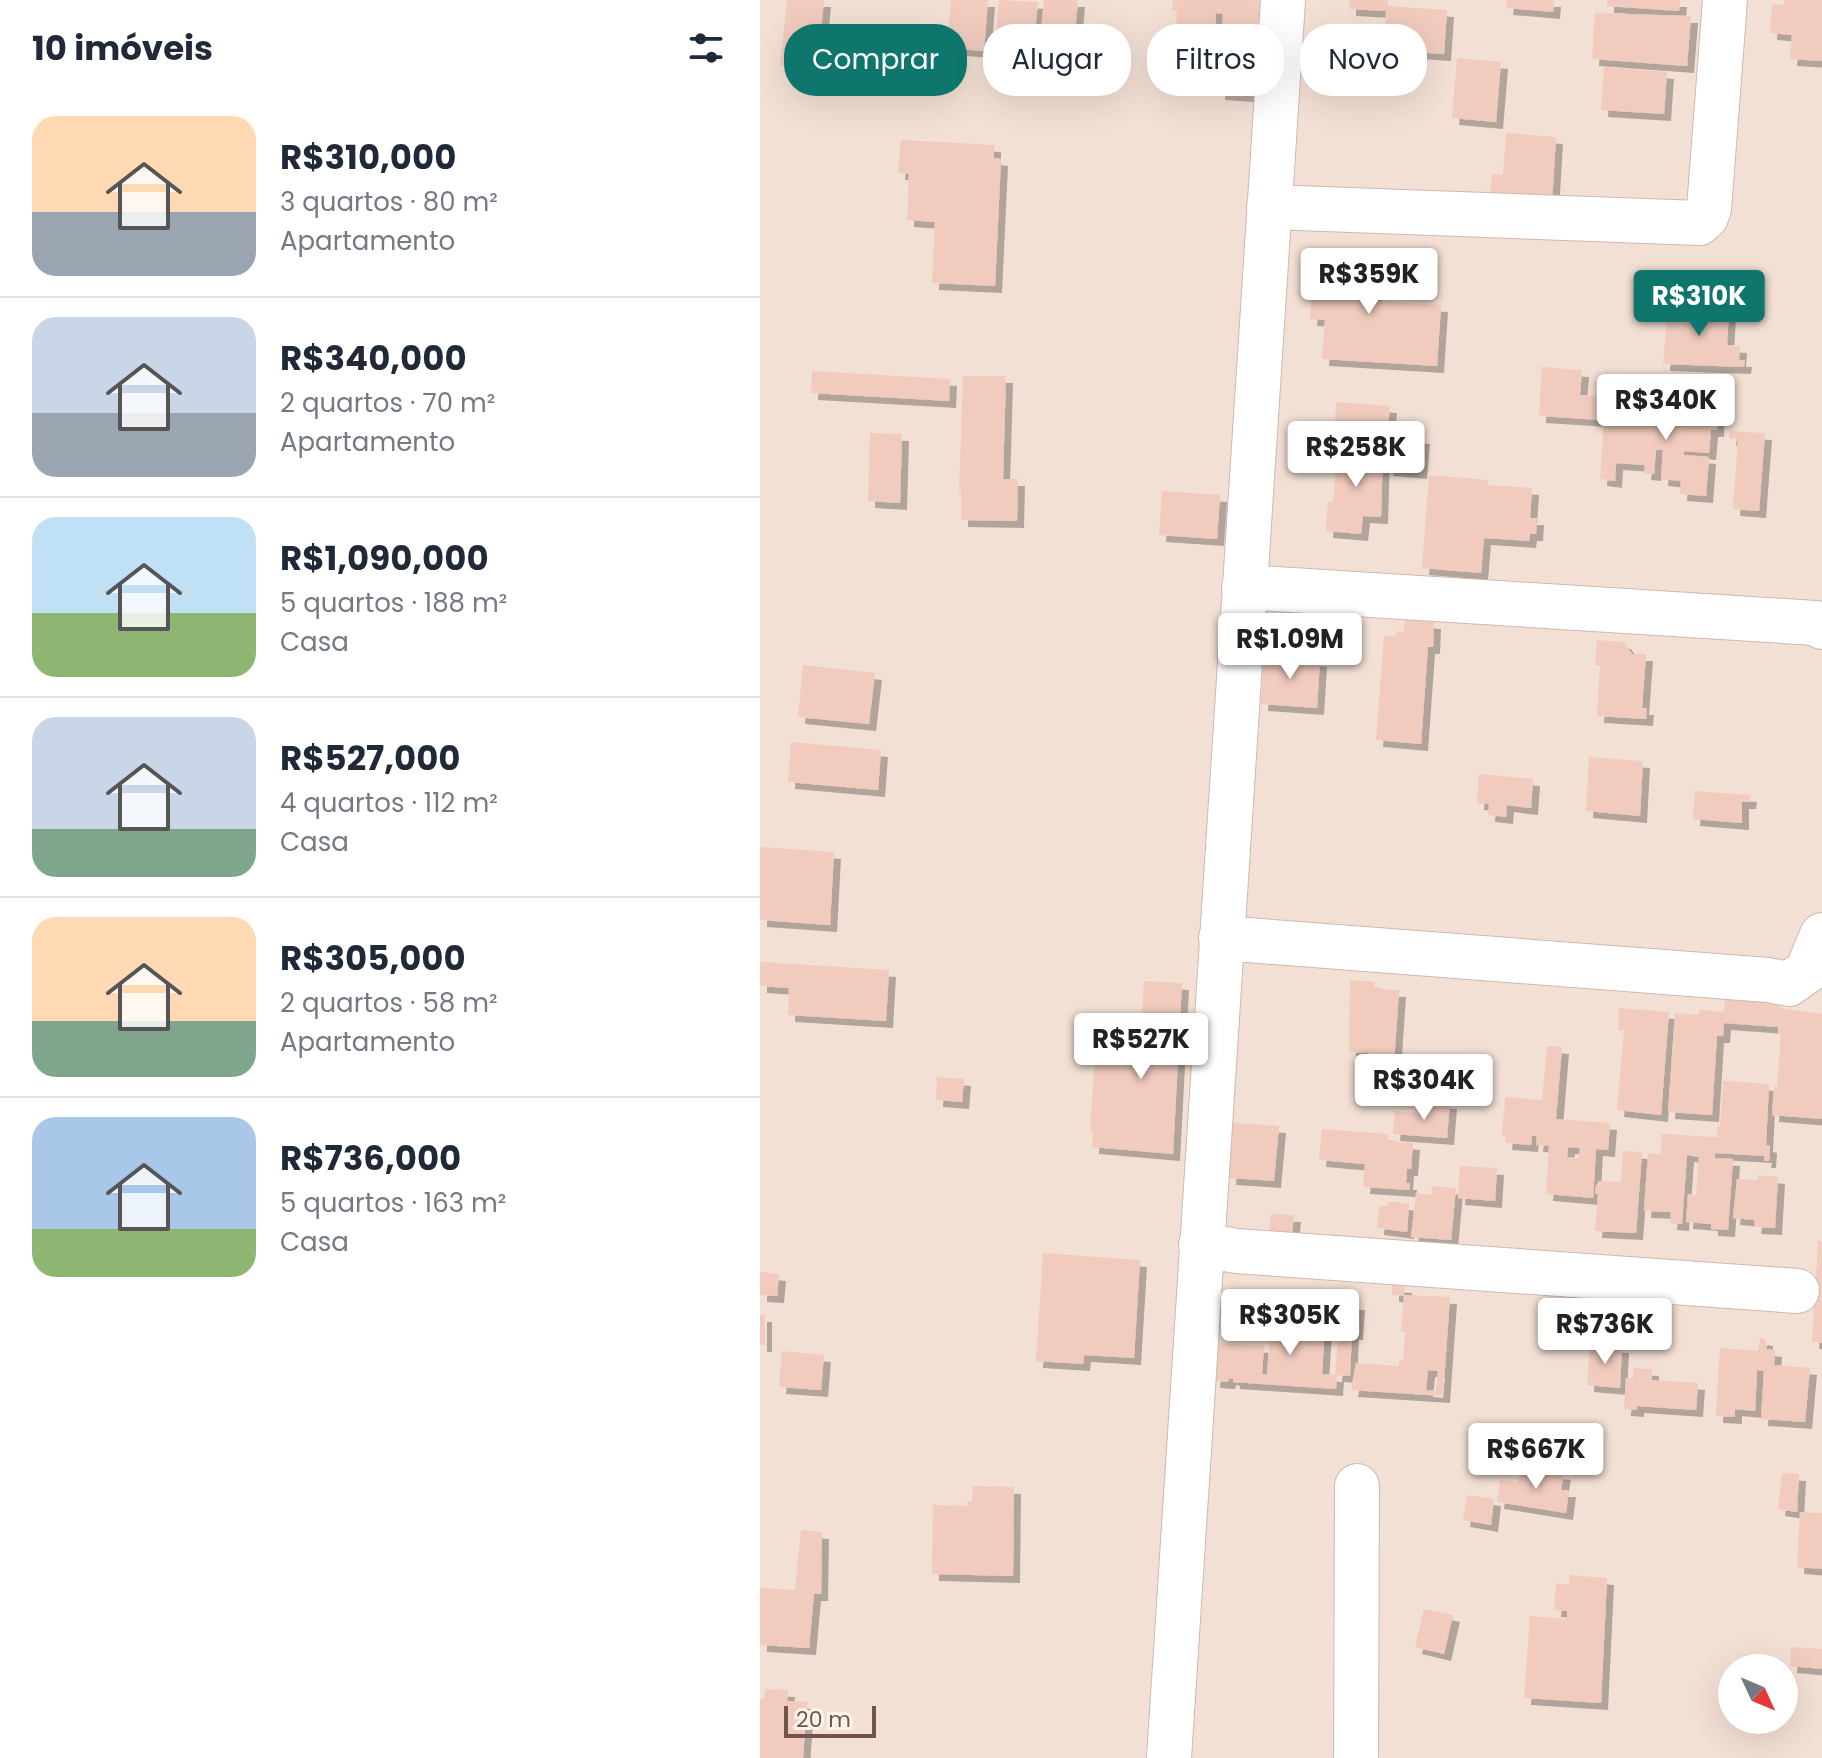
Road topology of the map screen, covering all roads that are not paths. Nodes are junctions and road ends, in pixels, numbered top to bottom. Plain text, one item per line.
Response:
1 (1283, 0) edge
2 (1725, 0) edge
3 (1269, 207) junction
4 (1244, 587) junction
5 (1822, 627) edge
6 (1822, 935) edge
7 (1221, 938) junction
8 (1201, 1245) junction
9 (1797, 1291) dead end
10 (1357, 1486) dead end
11 (1169, 1758) edge
12 (1356, 1758) edge

1 - 3 street
2 - 3 street
3 - 4 street
4 - 5 street
4 - 7 street
6 - 7 street
7 - 8 street
8 - 9 street
8 - 11 street
10 - 12 street

